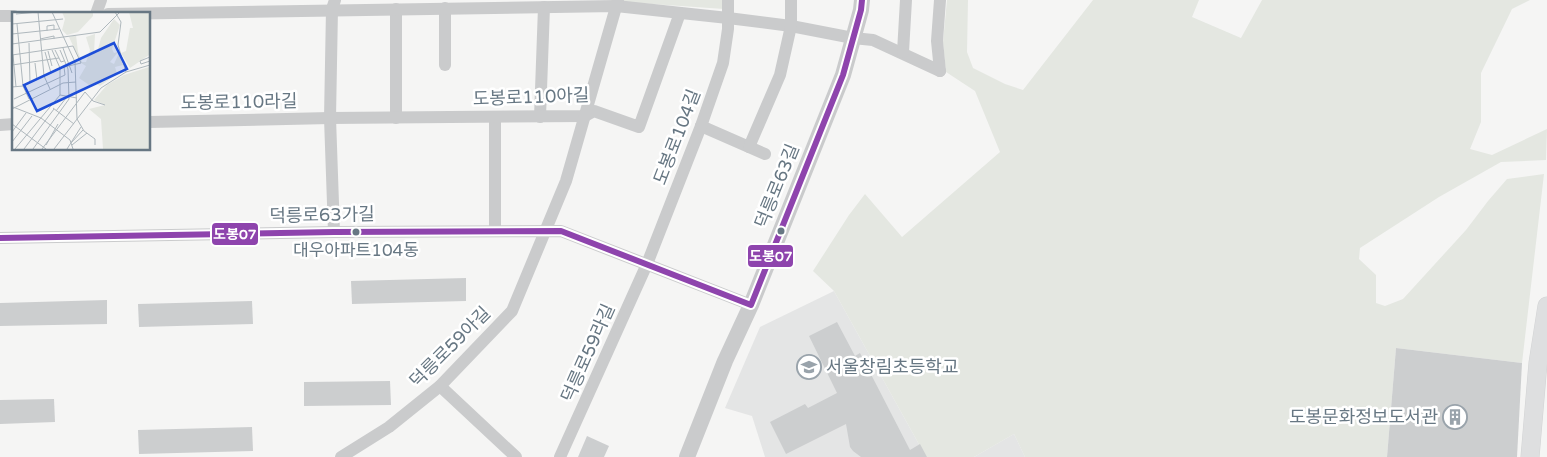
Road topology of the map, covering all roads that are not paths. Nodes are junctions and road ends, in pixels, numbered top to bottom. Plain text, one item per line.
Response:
1 (101, 0) edge
2 (728, 0) edge
3 (791, 0) edge
4 (862, 0) edge
5 (906, 0) edge
6 (940, 0) edge
7 (565, 3) edge
8 (617, 3) edge
9 (462, 4) edge
10 (334, 5) edge
11 (218, 6) edge
12 (544, 7) junction
13 (445, 8) junction
14 (396, 9) junction
15 (97, 12) edge
16 (136, 12) edge
17 (680, 13) junction
18 (728, 18) junction
19 (791, 26) junction
20 (853, 38) junction
21 (903, 52) junction
22 (445, 65) dead end
23 (585, 116) junction
24 (495, 117) junction
25 (540, 117) junction
26 (330, 118) junction
27 (396, 118) junction
28 (150, 122) edge
29 (701, 126) junction
30 (749, 147) junction
31 (765, 154) dead end
32 (546, 230) junction
33 (495, 231) junction
34 (334, 232) junction
35 (0, 238) edge
36 (647, 264) junction
37 (751, 305) junction
38 (1547, 306) edge
39 (440, 386) junction
40 (512, 456) edge
41 (341, 457) edge
42 (560, 457) edge
43 (687, 457) edge
44 (1530, 457) edge

1 - 15 street
2 - 18 street, 도봉로104길
3 - 19 street
4 - 20 street, 덕릉로63길
5 - 21 street
6 - 21 street
7 - 8 street
7 - 12 street
8 - 17 street
8 - 23 street
9 - 12 street
9 - 13 street
10 - 11 street
10 - 14 street
10 - 26 street
11 - 16 street
12 - 25 street
13 - 14 street
13 - 22 street
14 - 27 street
17 - 18 street
17 - 23 street, 도봉로110아길
18 - 19 street
18 - 29 street, 도봉로104길
19 - 20 street
19 - 30 street
20 - 21 street
20 - 37 street, 덕릉로63길
23 - 25 street, 도봉로110아길
23 - 32 street
24 - 25 street, 도봉로110아길
24 - 27 street, 도봉로110아길
24 - 33 street
26 - 27 street, 도봉로110아길
26 - 28 street, 도봉로110라길
26 - 34 street
29 - 30 street, 덕릉로63길
29 - 36 street, 도봉로104길
30 - 31 street, 덕릉로63길
32 - 33 street, 덕릉로63가길
32 - 36 street, 덕릉로63가길
32 - 39 street, 덕릉로59아길
33 - 34 street, 덕릉로63가길
34 - 35 street, 덕릉로63가길
36 - 37 street, 덕릉로63가길
36 - 42 street, 덕릉로59라길
37 - 43 street, 덕릉로63길
38 - 44 main road
39 - 40 street
39 - 41 street, 덕릉로59아길

